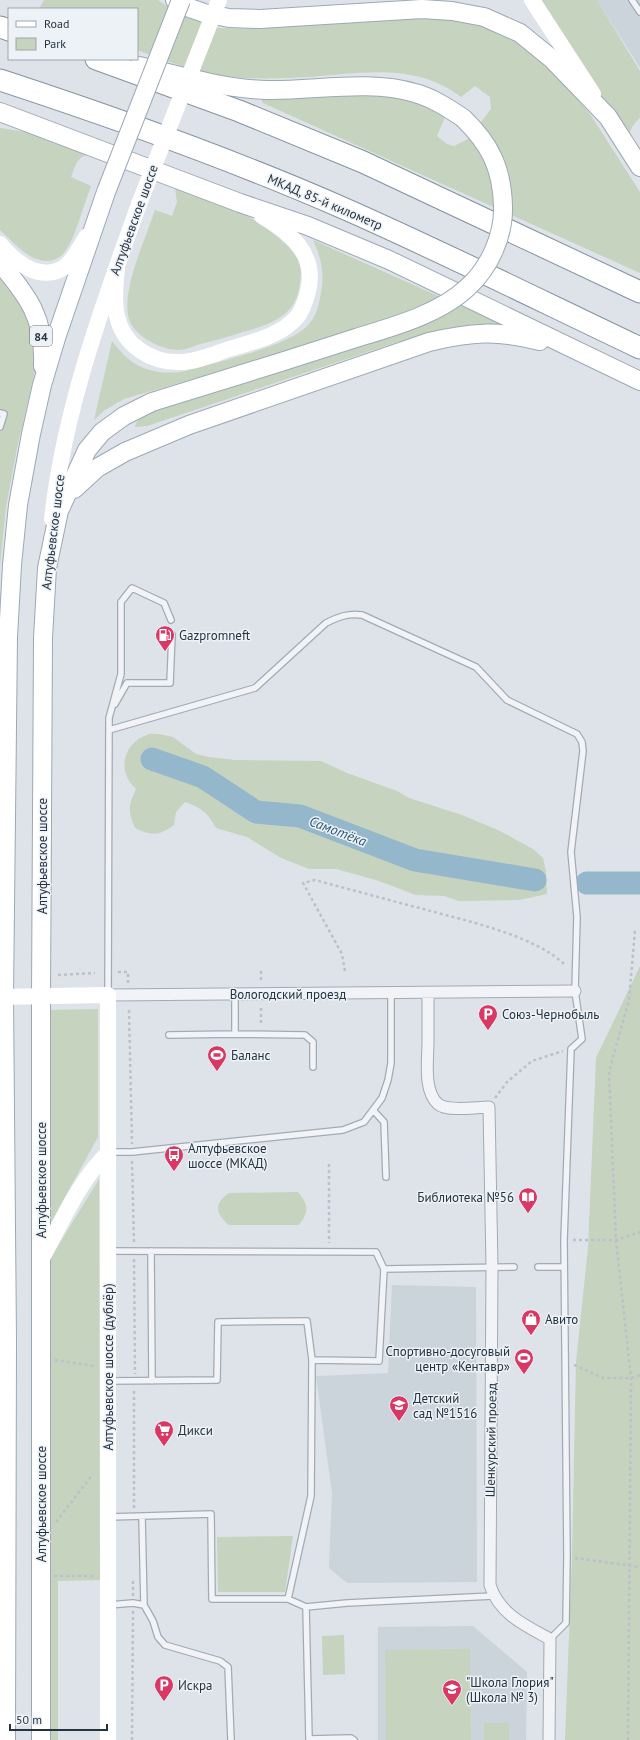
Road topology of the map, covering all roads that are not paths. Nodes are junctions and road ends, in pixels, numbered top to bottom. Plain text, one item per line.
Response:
1 (176, 0) edge
2 (181, 0) edge
3 (219, 0) edge
4 (532, 0) edge
5 (632, 0) edge
6 (640, 12) edge
7 (99, 60) edge
8 (112, 60) edge
9 (0, 80) edge
10 (0, 112) edge
11 (0, 118) edge
12 (608, 118) junction
13 (38, 125) junction
14 (640, 167) edge
15 (240, 203) junction
16 (97, 217) junction
17 (0, 244) edge
18 (0, 263) edge
19 (117, 267) junction
20 (640, 292) edge
21 (640, 348) edge
22 (588, 357) junction
23 (640, 381) edge
24 (42, 385) junction
25 (0, 413) edge
26 (0, 427) edge
27 (67, 496) junction
28 (46, 568) junction
29 (171, 620) dead end
30 (172, 635) dead end
31 (111, 712) junction
32 (109, 730) junction
33 (575, 990) junction
34 (391, 993) junction
35 (428, 993) junction
36 (235, 994) junction
37 (108, 995) junction
38 (41, 997) junction
39 (1, 999) edge
40 (235, 1034) junction
41 (169, 1035) dead end
42 (313, 1067) dead end
43 (373, 1110) junction
44 (109, 1152) junction
45 (386, 1177) dead end
46 (151, 1250) junction
47 (108, 1252) junction
48 (41, 1260) junction
49 (492, 1267) junction
50 (514, 1267) dead end
51 (538, 1267) dead end
52 (564, 1267) junction
53 (384, 1269) junction
54 (312, 1360) junction
55 (108, 1375) junction
56 (152, 1380) junction
57 (108, 1517) junction
58 (142, 1517) junction
59 (493, 1596) junction
60 (288, 1599) junction
61 (107, 1605) junction
62 (144, 1605) junction
63 (306, 1607) junction
64 (550, 1639) junction
65 (6, 1740) edge
66 (41, 1740) edge
67 (108, 1740) edge
68 (231, 1740) edge
69 (354, 1740) edge
70 (549, 1740) edge

1 - 12 main road
2 - 16 main road, bridge
3 - 19 street, Алтуфьевское шоссе, bridge
4 - 12 street
5 - 6 lane
7 - 20 highway
8 - 27 main road, bridge
9 - 21 highway, МКАД, 85-й километр
10 - 13 main road
11 - 13 street
12 - 14 main road
13 - 15 main road
15 - 19 street
15 - 22 main road
16 - 17 street
16 - 24 main road
18 - 24 main road, 84
19 - 28 street, Алтуфьевское шоссе
22 - 23 main road
22 - 27 main road
24 - 39 main road
25 - 26 lane
27 - 28 main road
28 - 38 main road, Алтуфьевское шоссе
29 - 31 lane
30 - 31 lane
31 - 32 lane
32 - 33 lane
32 - 37 lane
33 - 35 street, Вологодский проезд
33 - 52 lane
34 - 35 street, Вологодский проезд
34 - 36 street, Вологодский проезд
34 - 43 lane
35 - 49 street, Шенкурский проезд
36 - 37 street, Вологодский проезд
36 - 40 lane
37 - 38 street, Вологодский проезд
37 - 44 street, Алтуфьевское шоссе (дублёр)
38 - 39 street, Вологодский проезд
38 - 48 main road, Алтуфьевское шоссе
39 - 65 main road
40 - 41 lane
40 - 42 lane
43 - 44 lane
43 - 45 lane
44 - 47 street, Алтуфьевское шоссе (дублёр)
44 - 48 street
46 - 47 lane
46 - 53 lane
46 - 56 lane
47 - 55 street, Алтуфьевское шоссе (дублёр)
48 - 66 main road, Алтуфьевское шоссе
49 - 50 lane
49 - 53 lane
49 - 59 street, Шенкурский проезд
51 - 52 lane
52 - 64 lane
53 - 54 lane
54 - 56 lane
54 - 60 lane
55 - 56 lane
55 - 57 street, Алтуфьевское шоссе (дублёр)
57 - 58 lane
57 - 61 street, Алтуфьевское шоссе (дублёр)
58 - 60 lane
58 - 62 lane
59 - 63 lane
59 - 64 street
60 - 63 lane
61 - 62 lane
61 - 67 street, Алтуфьевское шоссе (дублёр)
62 - 68 lane
63 - 69 lane
64 - 70 street

